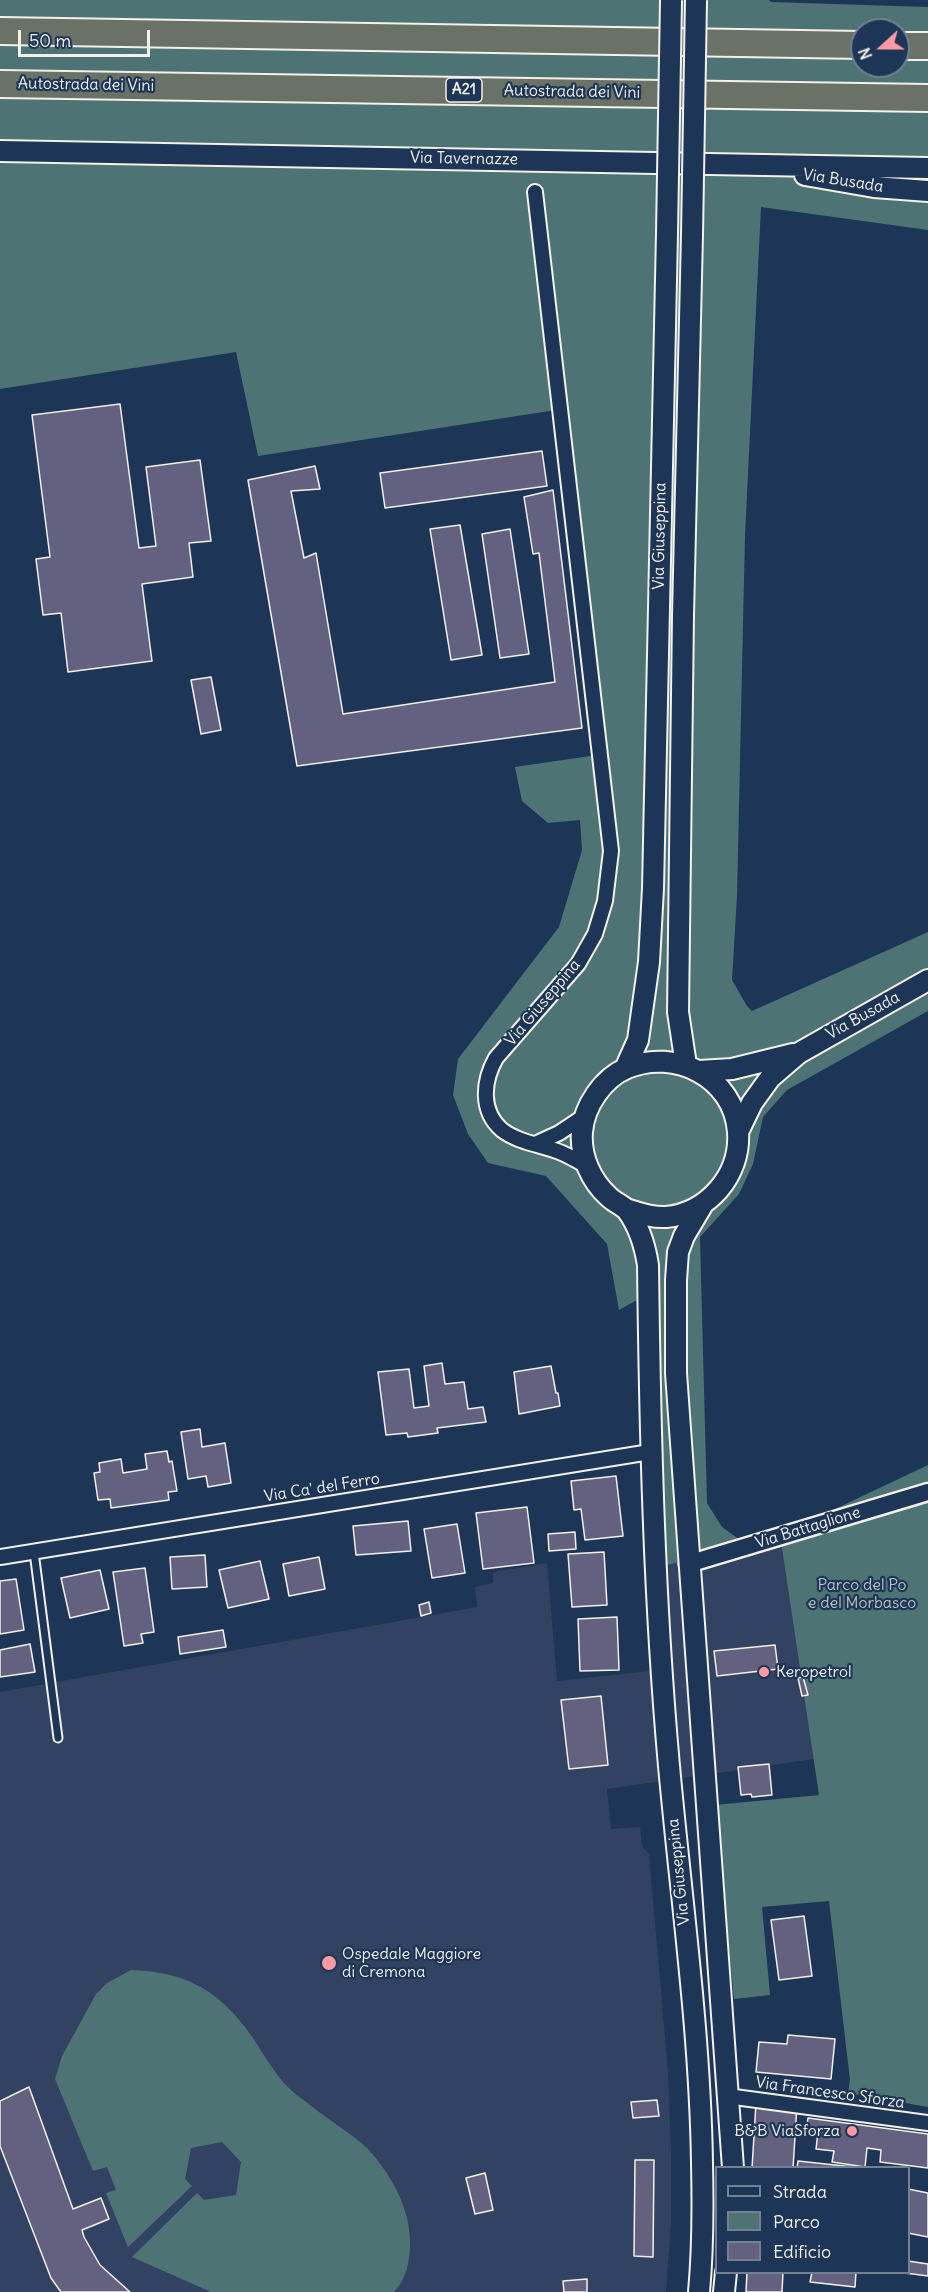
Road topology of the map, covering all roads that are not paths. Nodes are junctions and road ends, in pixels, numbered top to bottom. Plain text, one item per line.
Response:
1 (671, 0) edge
2 (696, 0) edge
3 (0, 31) edge
4 (850, 45) edge
5 (910, 46) edge
6 (928, 46) edge
7 (0, 84) edge
8 (928, 98) edge
9 (0, 151) edge
10 (759, 165) junction
11 (928, 168) edge
12 (928, 191) edge
13 (535, 192) dead end
14 (928, 980) edge
15 (799, 1053) junction
16 (692, 1068) junction
17 (625, 1069) junction
18 (586, 1115) junction
19 (738, 1132) junction
20 (535, 1144) junction
21 (587, 1166) junction
22 (703, 1204) junction
23 (626, 1209) junction
24 (680, 1448) junction
25 (650, 1452) junction
26 (928, 1492) edge
27 (34, 1552) junction
28 (0, 1557) edge
29 (688, 1564) junction
30 (655, 1568) junction
31 (58, 1738) dead end
32 (727, 2096) junction
33 (928, 2123) edge
34 (733, 2166) edge
35 (726, 2274) edge
36 (699, 2292) edge
37 (724, 2292) edge

1 - 17 main road, Via Giuseppina, bridge
2 - 16 main road, Via Giuseppina, bridge
3 - 4 highway
5 - 6 highway
7 - 8 highway, Autostrada dei Vini / A21
9 - 10 main road, Via Tavernazze
10 - 11 main road, Via Tavernazze
10 - 12 main road, Via Busada
13 - 20 street, Via Giuseppina
14 - 15 main road, Via Busada
15 - 16 main road, Via Busada
15 - 19 main road, Via Busada
16 - 17 main road
16 - 19 main road
17 - 18 main road
18 - 20 street
18 - 21 main road
19 - 22 main road
20 - 21 street, Via Giuseppina
21 - 23 main road
22 - 23 main road
22 - 24 main road, Via Giuseppina
23 - 25 main road, Via Giuseppina
24 - 25 main road
24 - 29 main road, Via Giuseppina
25 - 27 street, Via Ca' del Ferro
25 - 30 main road, Via Giuseppina
26 - 29 street, Via Battaglione
27 - 28 street, Via Ca' del Ferro
27 - 31 lane
29 - 30 main road
29 - 32 main road, Via Giuseppina
30 - 36 main road, Via Giuseppina
32 - 33 street, Via Francesco Sforza
32 - 34 main road, Via Giuseppina
35 - 37 main road

